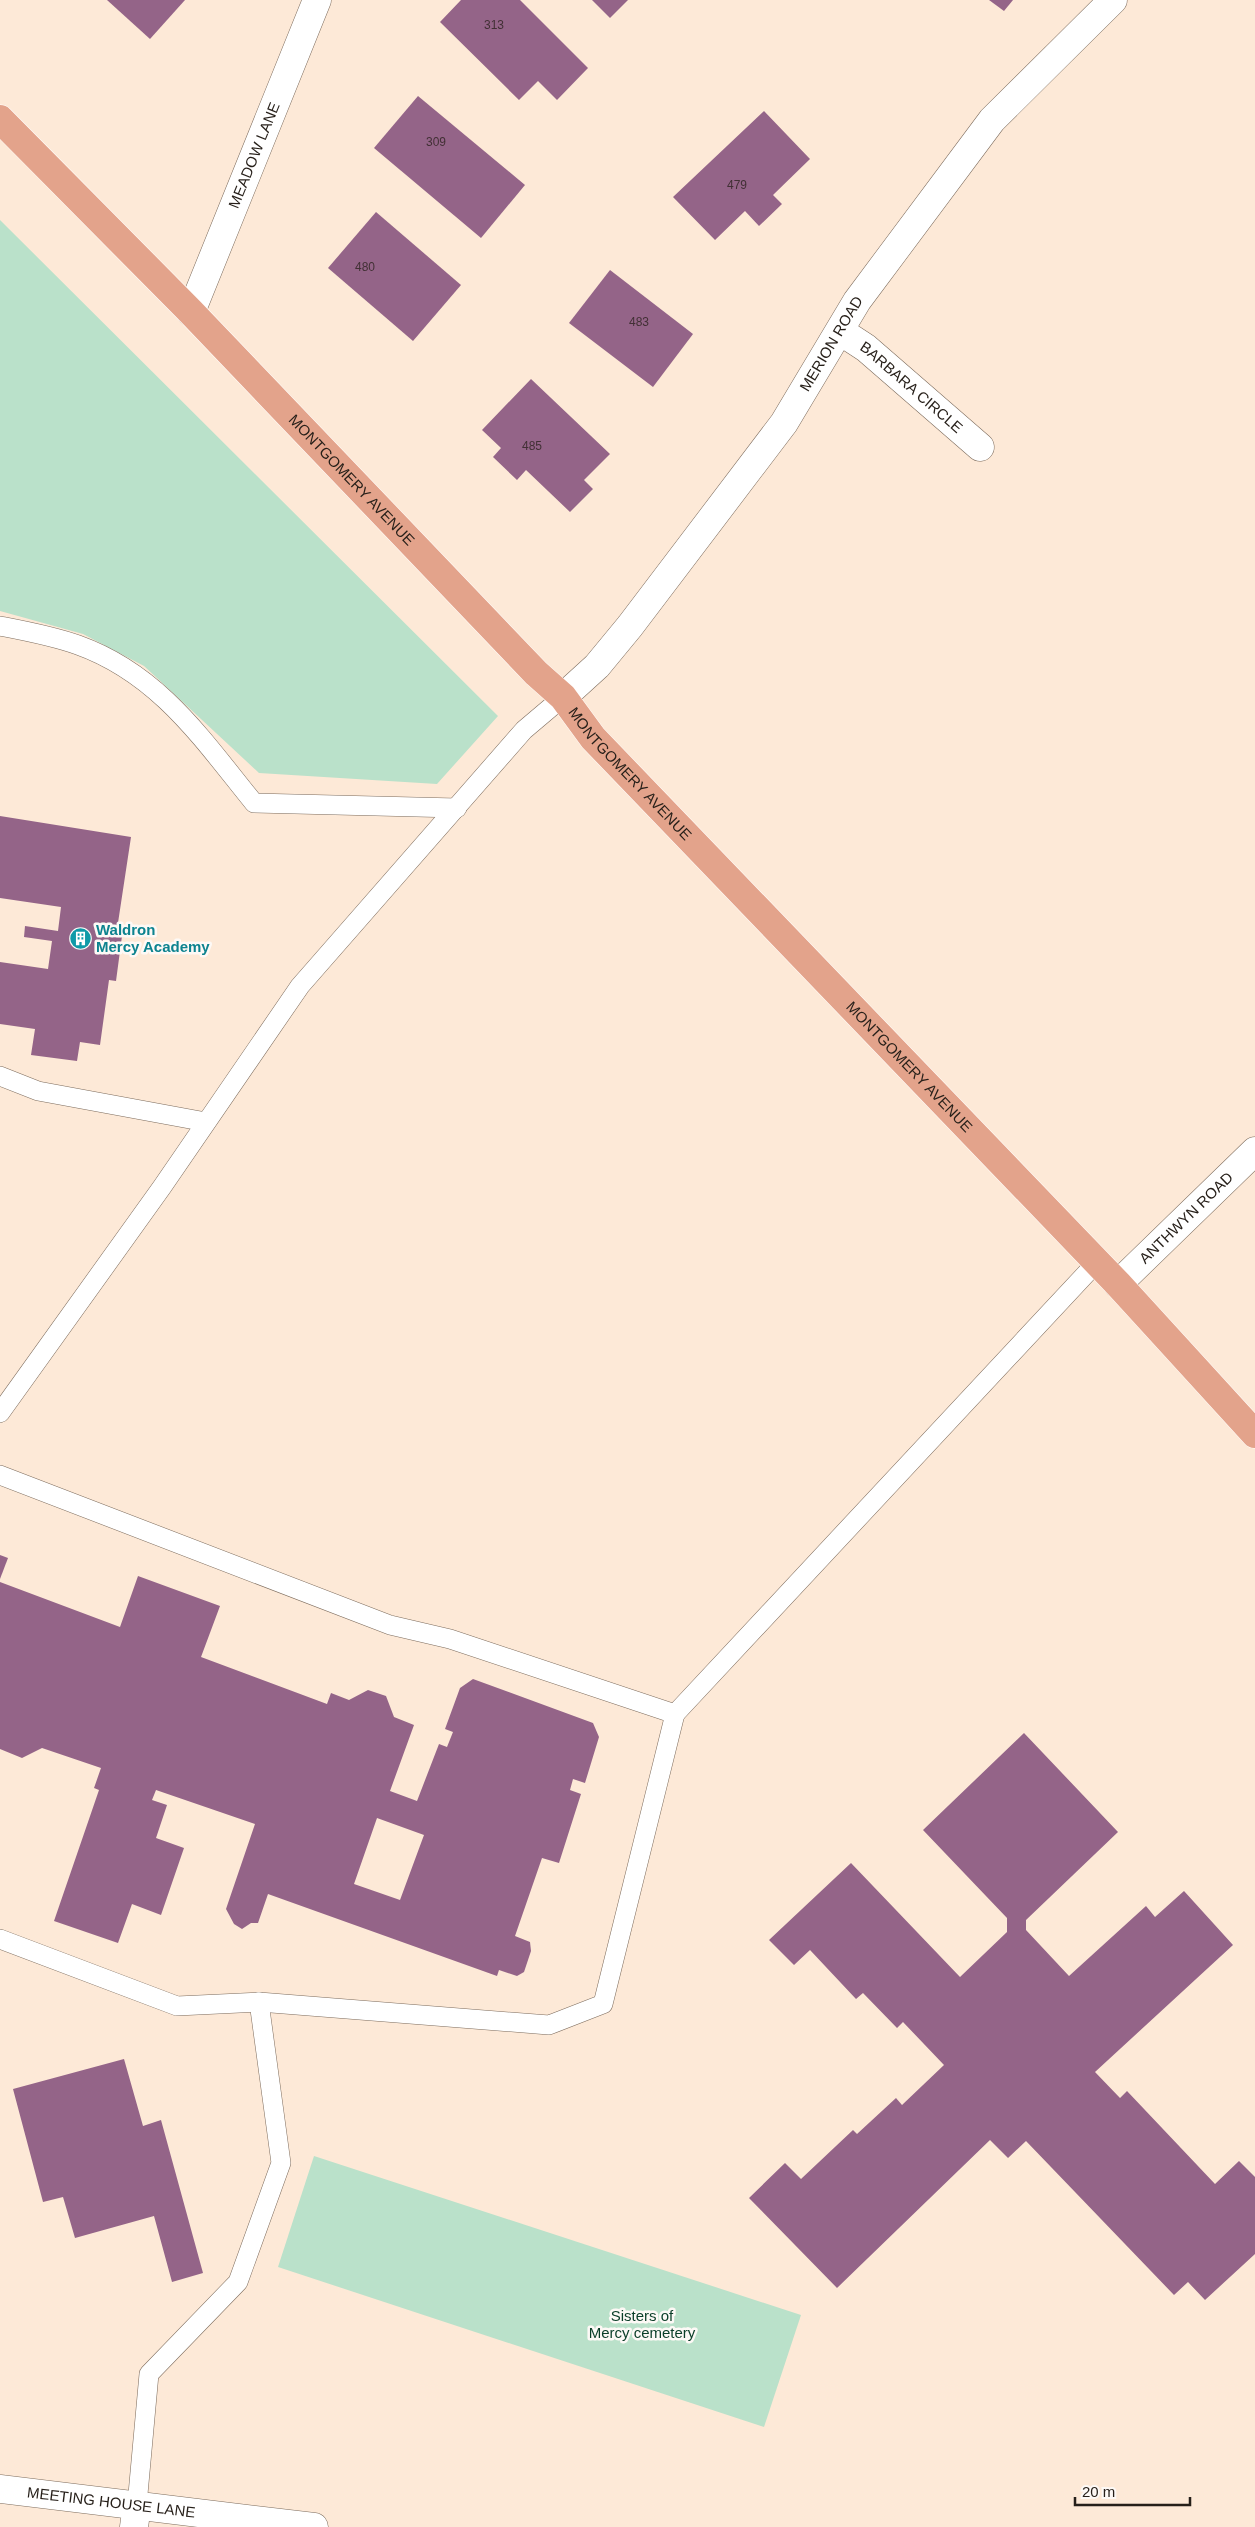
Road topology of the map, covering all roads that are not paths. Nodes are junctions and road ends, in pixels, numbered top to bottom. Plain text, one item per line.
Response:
1 (317, 0) edge
2 (1112, 0) edge
3 (0, 119) edge
4 (191, 312) junction
5 (840, 331) junction
6 (980, 447) dead end
7 (0, 626) edge
8 (563, 697) junction
9 (456, 808) junction
10 (0, 1076) edge
11 (206, 1122) junction
12 (1255, 1151) edge
13 (1097, 1262) junction
14 (1118, 1284) junction
15 (0, 1413) edge
16 (1255, 1434) edge
17 (0, 1475) edge
18 (675, 1714) junction
19 (0, 1939) edge
20 (259, 2002) junction
21 (0, 2489) edge
22 (136, 2516) edge
23 (314, 2527) edge

1 - 4 street, MEADOW LANE
2 - 5 street, MERION ROAD
3 - 4 main road, MONTGOMERY AVENUE
4 - 8 main road, MONTGOMERY AVENUE
5 - 6 street, BARBARA CIRCLE
5 - 8 street, MERION ROAD
7 - 9 lane
8 - 9 lane
8 - 13 main road, MONTGOMERY AVENUE
9 - 11 lane
10 - 11 lane
11 - 15 lane
12 - 14 street, ANTHWYN ROAD
13 - 14 main road, MONTGOMERY AVENUE
13 - 18 lane
14 - 16 main road, MONTGOMERY AVENUE
17 - 18 lane
18 - 20 lane
19 - 20 lane
20 - 22 lane
21 - 22 street, MEETING HOUSE LANE
22 - 23 street, MEETING HOUSE LANE

